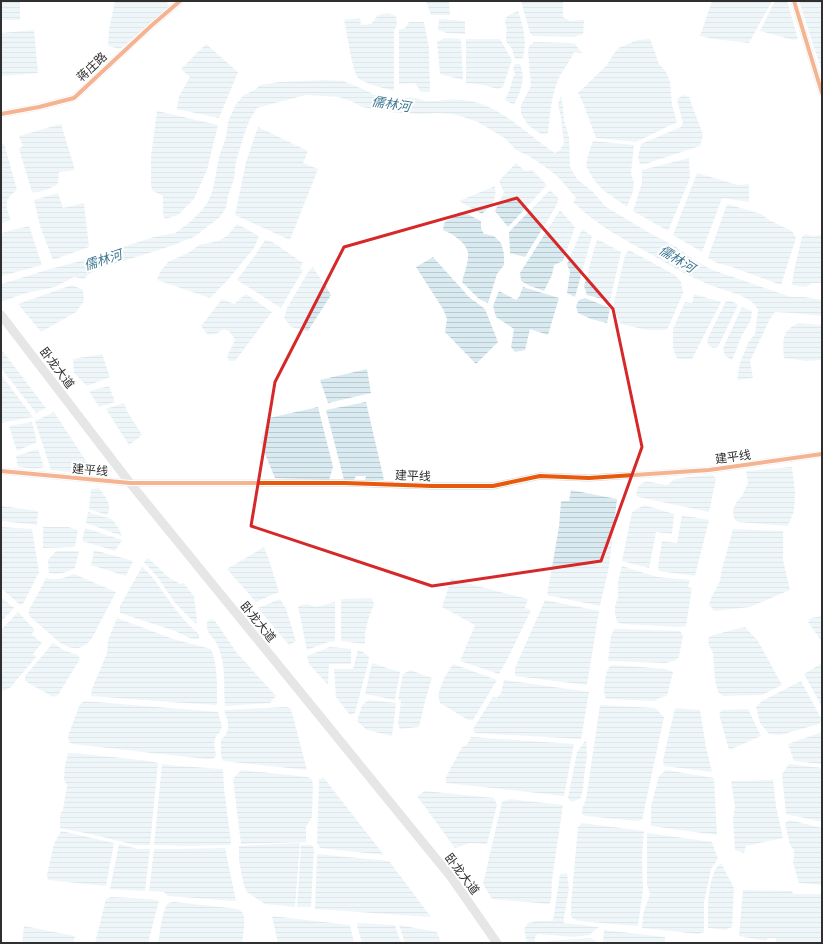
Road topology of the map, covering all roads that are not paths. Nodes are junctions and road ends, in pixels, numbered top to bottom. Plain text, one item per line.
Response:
1 (180, 1) edge
2 (794, 1) edge
3 (822, 93) edge
4 (1, 114) edge
5 (1, 315) edge
6 (822, 454) edge
7 (1, 471) edge
8 (130, 483) junction
9 (497, 943) edge

1 - 4 street, 蒋庄路
2 - 3 street
5 - 8 main road, 卧龙大道
6 - 8 street, 建平线
7 - 8 street, 建平线
8 - 9 main road, 卧龙大道

